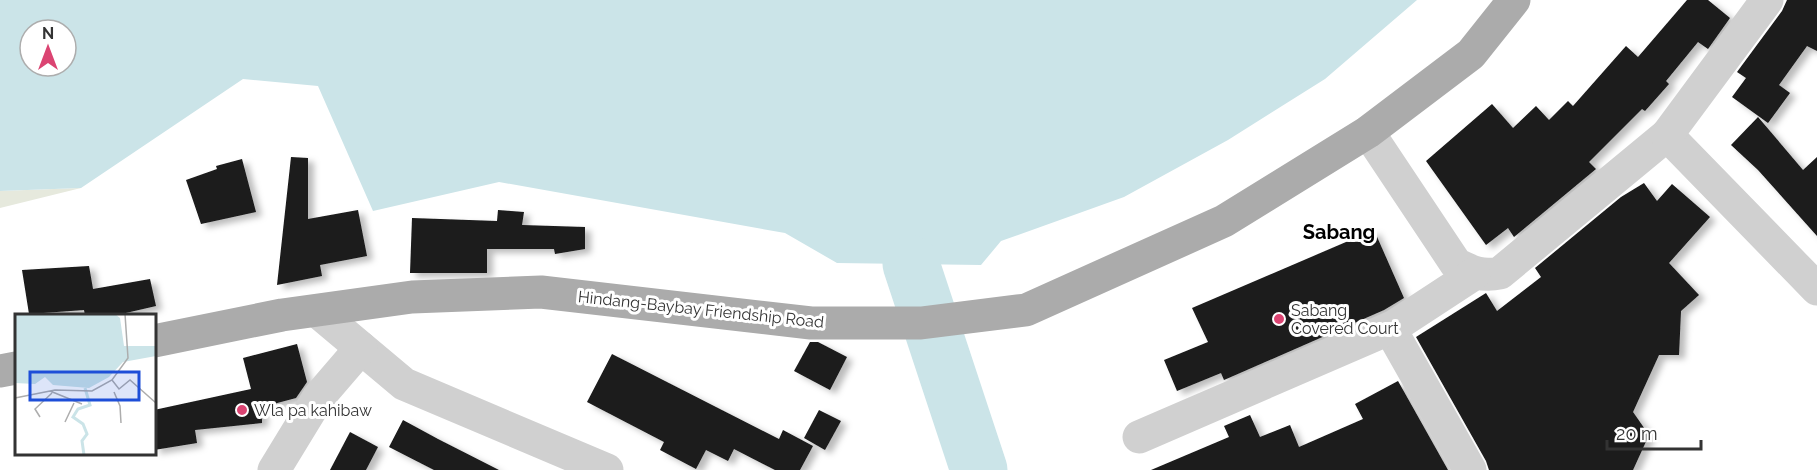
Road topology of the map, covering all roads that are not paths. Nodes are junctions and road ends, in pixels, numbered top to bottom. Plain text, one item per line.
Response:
1 (1514, 0) edge
2 (1767, 0) edge
3 (1368, 132) junction
4 (1667, 135) junction
5 (1474, 274) junction
6 (1817, 289) edge
7 (317, 311) junction
8 (1393, 327) junction
9 (156, 341) edge
10 (362, 348) junction
11 (15, 368) edge
12 (0, 371) edge
13 (1138, 437) dead end
14 (274, 470) edge
15 (607, 470) edge
16 (1470, 470) edge

1 - 3 main road, Hindang-Baybay Friendship Road
2 - 4 street
3 - 5 street
3 - 7 main road, Hindang-Baybay Friendship Road
4 - 5 street
4 - 6 street
5 - 8 street
7 - 9 main road, Hindang-Baybay Friendship Road
7 - 10 street
8 - 13 street
8 - 16 street
10 - 14 street
10 - 15 street
11 - 12 main road

